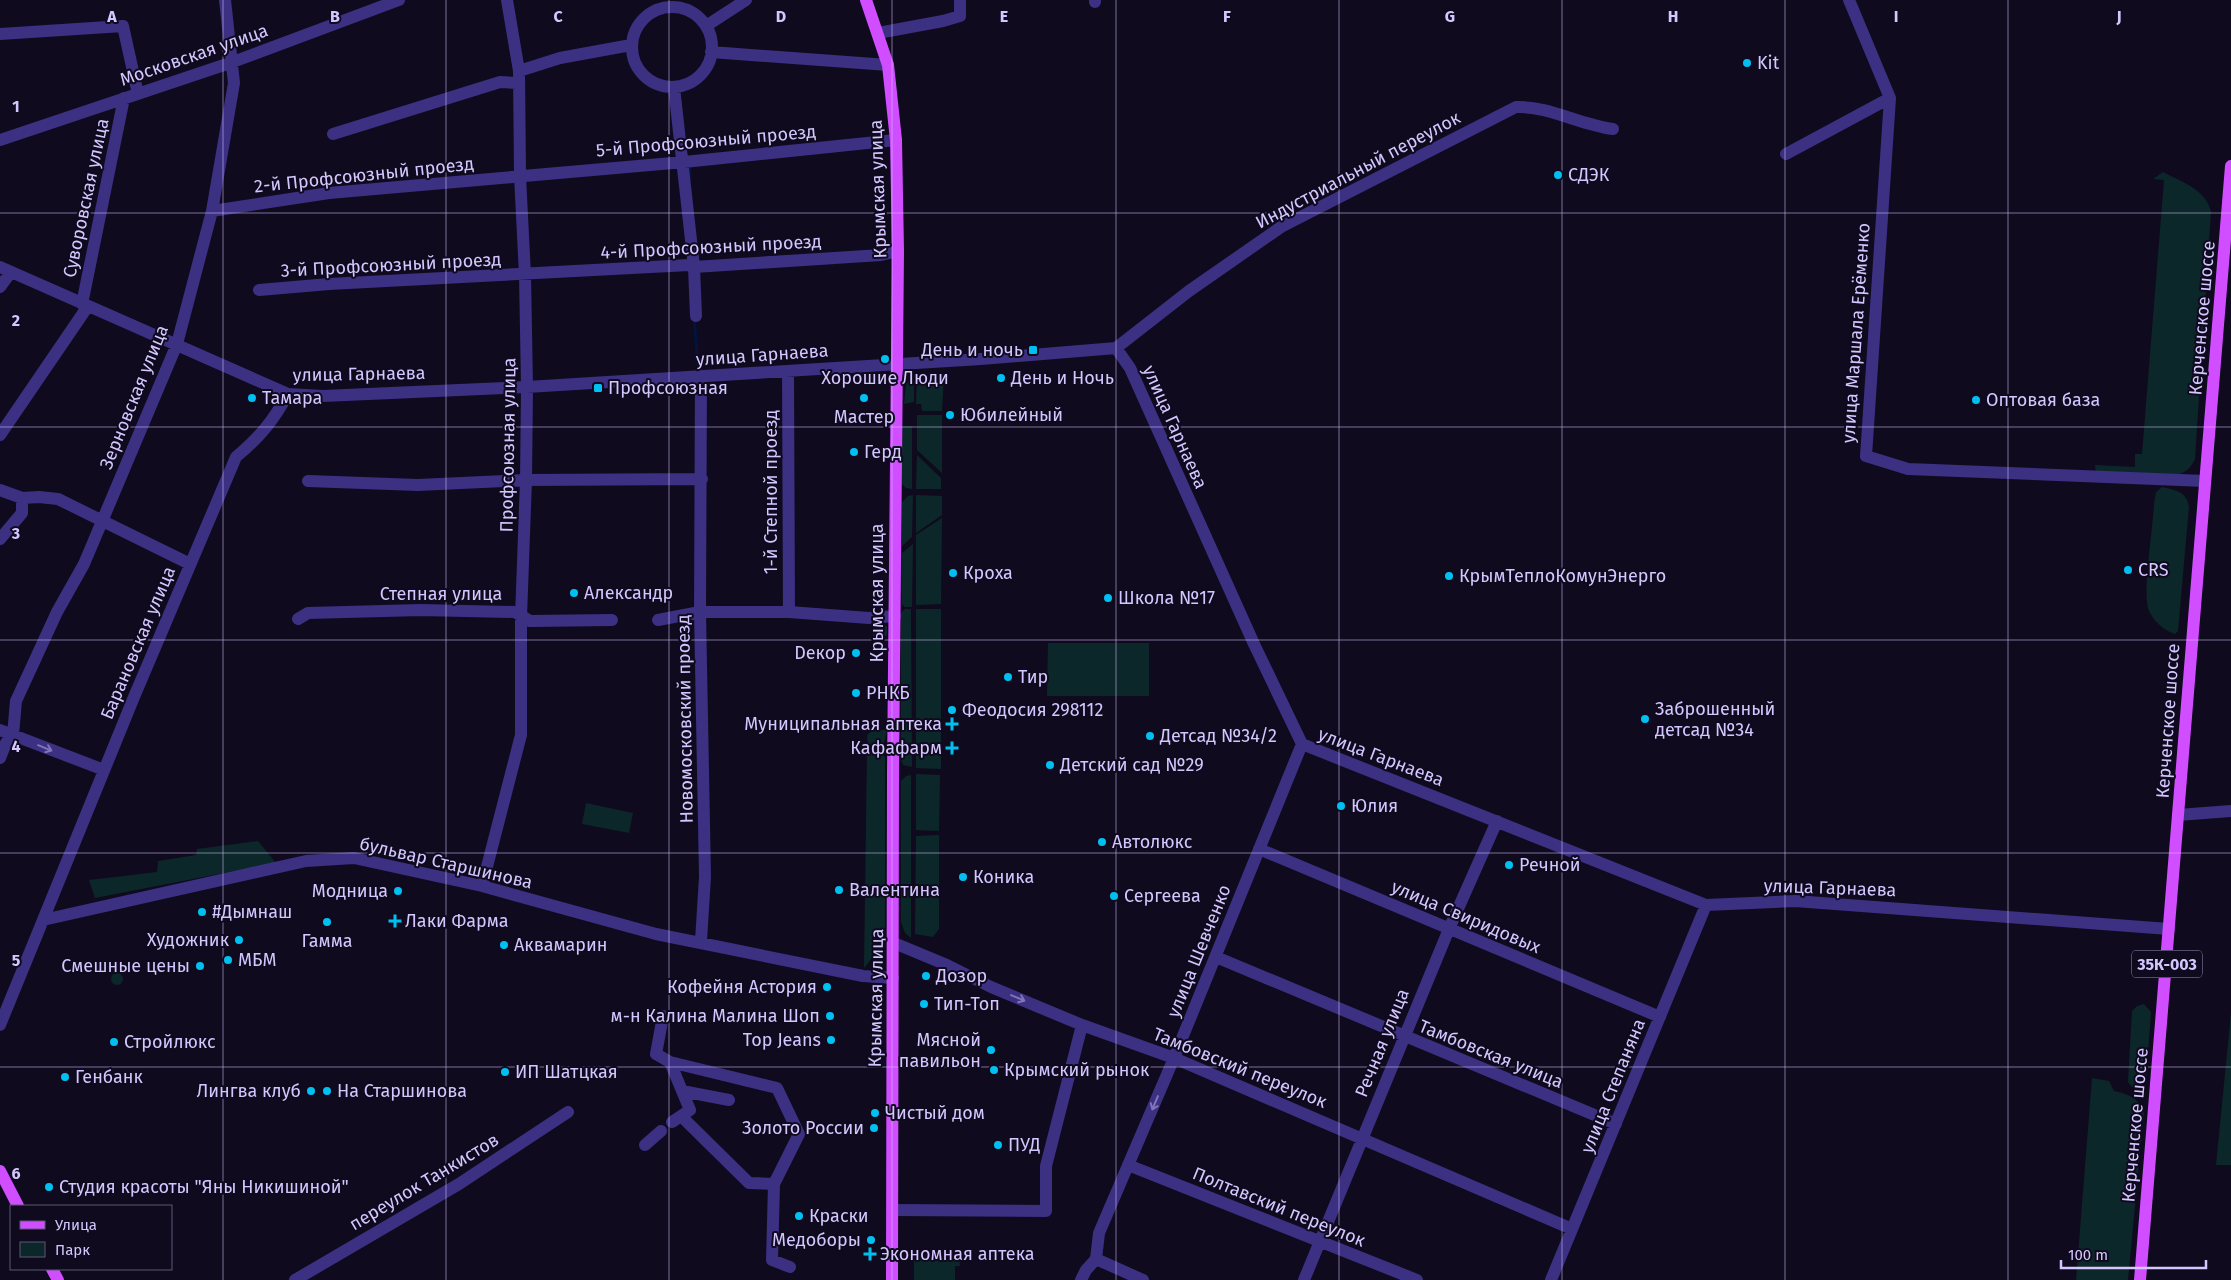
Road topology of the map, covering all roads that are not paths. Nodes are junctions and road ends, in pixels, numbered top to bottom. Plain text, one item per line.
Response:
1 (225, 0) edge
2 (398, 0) edge
3 (508, 0) edge
4 (746, 0) edge
5 (866, 0) edge
6 (960, 0) edge
7 (1848, 0) edge
8 (660, 4) edge
9 (706, 26) junction
10 (878, 33) junction
11 (0, 34) edge
12 (632, 45) junction
13 (711, 52) junction
14 (230, 63) junction
15 (888, 65) junction
16 (518, 77) junction
17 (674, 87) junction
18 (138, 94) junction
19 (124, 98) junction
20 (1890, 98) junction
21 (1613, 129) dead end
22 (333, 134) dead end
23 (0, 140) edge
24 (896, 140) junction
25 (1786, 154) dead end
26 (684, 162) junction
27 (2231, 166) edge
28 (520, 176) junction
29 (212, 211) junction
30 (898, 251) junction
31 (2228, 254) edge
32 (694, 267) junction
33 (6, 270) edge
34 (525, 275) junction
35 (0, 287) edge
36 (259, 290) dead end
37 (85, 305) junction
38 (696, 316) dead end
39 (177, 344) junction
40 (1116, 348) junction
41 (898, 364) junction
42 (788, 371) junction
43 (701, 376) junction
44 (527, 387) junction
45 (288, 394) junction
46 (0, 435) edge
47 (702, 479) junction
48 (526, 480) junction
49 (308, 481) dead end
50 (2205, 481) junction
51 (0, 490) edge
52 (22, 498) junction
53 (101, 521) junction
54 (0, 539) edge
55 (190, 564) junction
56 (700, 612) junction
57 (789, 612) junction
58 (895, 616) junction
59 (521, 617) junction
60 (298, 619) dead end
61 (612, 620) dead end
62 (658, 620) dead end
63 (0, 730) edge
64 (13, 735) junction
65 (1302, 744) junction
66 (0, 758) edge
67 (104, 770) junction
68 (2231, 811) edge
69 (2178, 814) junction
70 (1497, 821) junction
71 (1259, 849) junction
72 (482, 886) junction
73 (1706, 905) junction
74 (43, 920) junction
75 (1449, 929) junction
76 (2169, 929) junction
77 (701, 941) junction
78 (894, 943) junction
79 (1216, 957) junction
80 (893, 978) junction
81 (664, 1016) dead end
82 (1660, 1017) junction
83 (0, 1025) edge
84 (1082, 1025) junction
85 (1404, 1038) junction
86 (1174, 1058) junction
87 (670, 1062) junction
88 (682, 1091) junction
89 (729, 1100) dead end
90 (568, 1112) dead end
91 (1616, 1124) junction
92 (661, 1131) dead end
93 (1362, 1138) junction
94 (645, 1145) dead end
95 (1128, 1165) junction
96 (0, 1171) edge
97 (774, 1184) junction
98 (17, 1205) edge
99 (893, 1210) junction
100 (1572, 1229) junction
101 (1319, 1242) junction
102 (1096, 1259) junction
103 (790, 1267) dead end
104 (295, 1280) edge
105 (892, 1280) edge
106 (1081, 1280) edge
107 (1143, 1280) edge
108 (1304, 1280) edge
109 (1417, 1280) edge
110 (1551, 1280) edge
111 (2140, 1280) edge

1 - 14 street, Зерновская улица
2 - 14 street, Московская улица
3 - 16 street, Профсоюзная улица
4 - 9 street
5 - 10 main road, Крымская улица
6 - 10 street
7 - 20 street, улица Маршала Ерёменко
8 - 9 street
8 - 12 street
9 - 13 street
10 - 15 main road, Крымская улица
11 - 18 street
12 - 16 street
12 - 17 street
13 - 15 street
13 - 17 street
14 - 18 street, Московская улица
14 - 29 street, Зерновская улица
15 - 24 main road, Крымская улица
16 - 22 street
16 - 28 street, Профсоюзная улица
17 - 26 street
18 - 19 street, Московская улица
19 - 23 street, Московская улица
19 - 37 street, Суворовская улица
20 - 25 street
20 - 50 street, улица Маршала Ерёменко
21 - 40 street, Индустриальный переулок
24 - 26 street, 5-й Профсоюзный проезд
24 - 30 main road, Крымская улица
26 - 28 street, 5-й Профсоюзный проезд
26 - 32 street
27 - 31 main road, Керченское шоссе / 35К-003
28 - 29 street, 2-й Профсоюзный проезд
28 - 34 street, Профсоюзная улица
29 - 39 street, Зерновская улица
30 - 32 street, 4-й Профсоюзный проезд
30 - 41 main road, Крымская улица
31 - 50 main road, Керченское шоссе / 35К-003
32 - 34 street, 4-й Профсоюзный проезд
32 - 38 street
33 - 35 street
33 - 37 street, улица Гарнаева
34 - 36 street, 3-й Профсоюзный проезд
34 - 44 street, Профсоюзная улица
37 - 39 street, улица Гарнаева
37 - 46 street, Суворовская улица
39 - 45 street, улица Гарнаева
39 - 53 street, Зерновская улица
40 - 41 street, улица Гарнаева
40 - 65 street, улица Гарнаева
41 - 42 street, улица Гарнаева
41 - 58 main road, Крымская улица
42 - 43 street, улица Гарнаева
42 - 57 street, 1-й Степной проезд
43 - 44 street, улица Гарнаева
43 - 47 street, Новомосковский проезд
44 - 45 street, улица Гарнаева
44 - 48 street, Профсоюзная улица
45 - 55 street, Барановская улица
47 - 48 street
47 - 56 street, Новомосковский проезд
48 - 49 street
48 - 59 street, Профсоюзная улица
50 - 69 main road, Керченское шоссе / 35К-003
51 - 52 street
52 - 53 street
52 - 54 street
53 - 55 street
53 - 64 street, Зерновская улица
55 - 67 street, Барановская улица
56 - 57 street
56 - 62 street
56 - 77 street, Новомосковский проезд
57 - 58 street
58 - 78 main road, Крымская улица
59 - 60 street, Степная улица
59 - 61 street, Степная улица
59 - 72 street, Профсоюзная улица
63 - 64 street
64 - 66 street, Зерновская улица
64 -> 67 street
65 - 70 street, улица Гарнаева
65 - 71 street, улица Шевченко
67 - 74 street, Барановская улица
68 - 69 street
69 - 76 main road, Керченское шоссе / 35К-003
70 - 73 street, улица Гарнаева
70 - 75 street, Речная улица
71 - 75 street, улица Свиридовых
71 - 79 street, улица Шевченко
72 - 74 street, бульвар Старшинова
72 - 77 street, бульвар Старшинова
73 - 76 street, улица Гарнаева
73 - 82 street, улица Степаняна
74 - 83 street
75 - 82 street, улица Свиридовых
75 - 85 street, Речная улица
76 - 111 main road, Керченское шоссе / 35К-003
77 - 80 street, бульвар Старшинова
78 - 80 main road, Крымская улица
78 -> 84 street, Тамбовский переулок
79 - 85 street, Тамбовская улица
79 - 86 street, улица Шевченко
80 - 99 main road, Крымская улица
81 - 87 street
82 - 91 street, улица Степаняна
84 - 86 street, Тамбовский переулок
84 - 99 street
85 - 91 street, Тамбовская улица
85 - 93 street, Речная улица
86 - 93 street, Тамбовский переулок
86 -> 95 street, улица Шевченко
87 - 88 street
87 - 97 street
88 - 89 street
88 - 97 street
90 - 104 street, переулок Танкистов
91 - 100 street, улица Степаняна
92 - 94 street
93 - 100 street, Тамбовский переулок
93 - 101 street, Речная улица
95 - 101 street, Полтавский переулок
95 - 102 street, улица Шевченко
96 - 98 main road
97 - 103 street
99 - 105 main road, Крымская улица
100 - 110 street, улица Степаняна
101 - 108 street, Речная улица
101 - 109 street, Полтавский переулок
102 - 106 street, улица Шевченко
102 - 107 street

